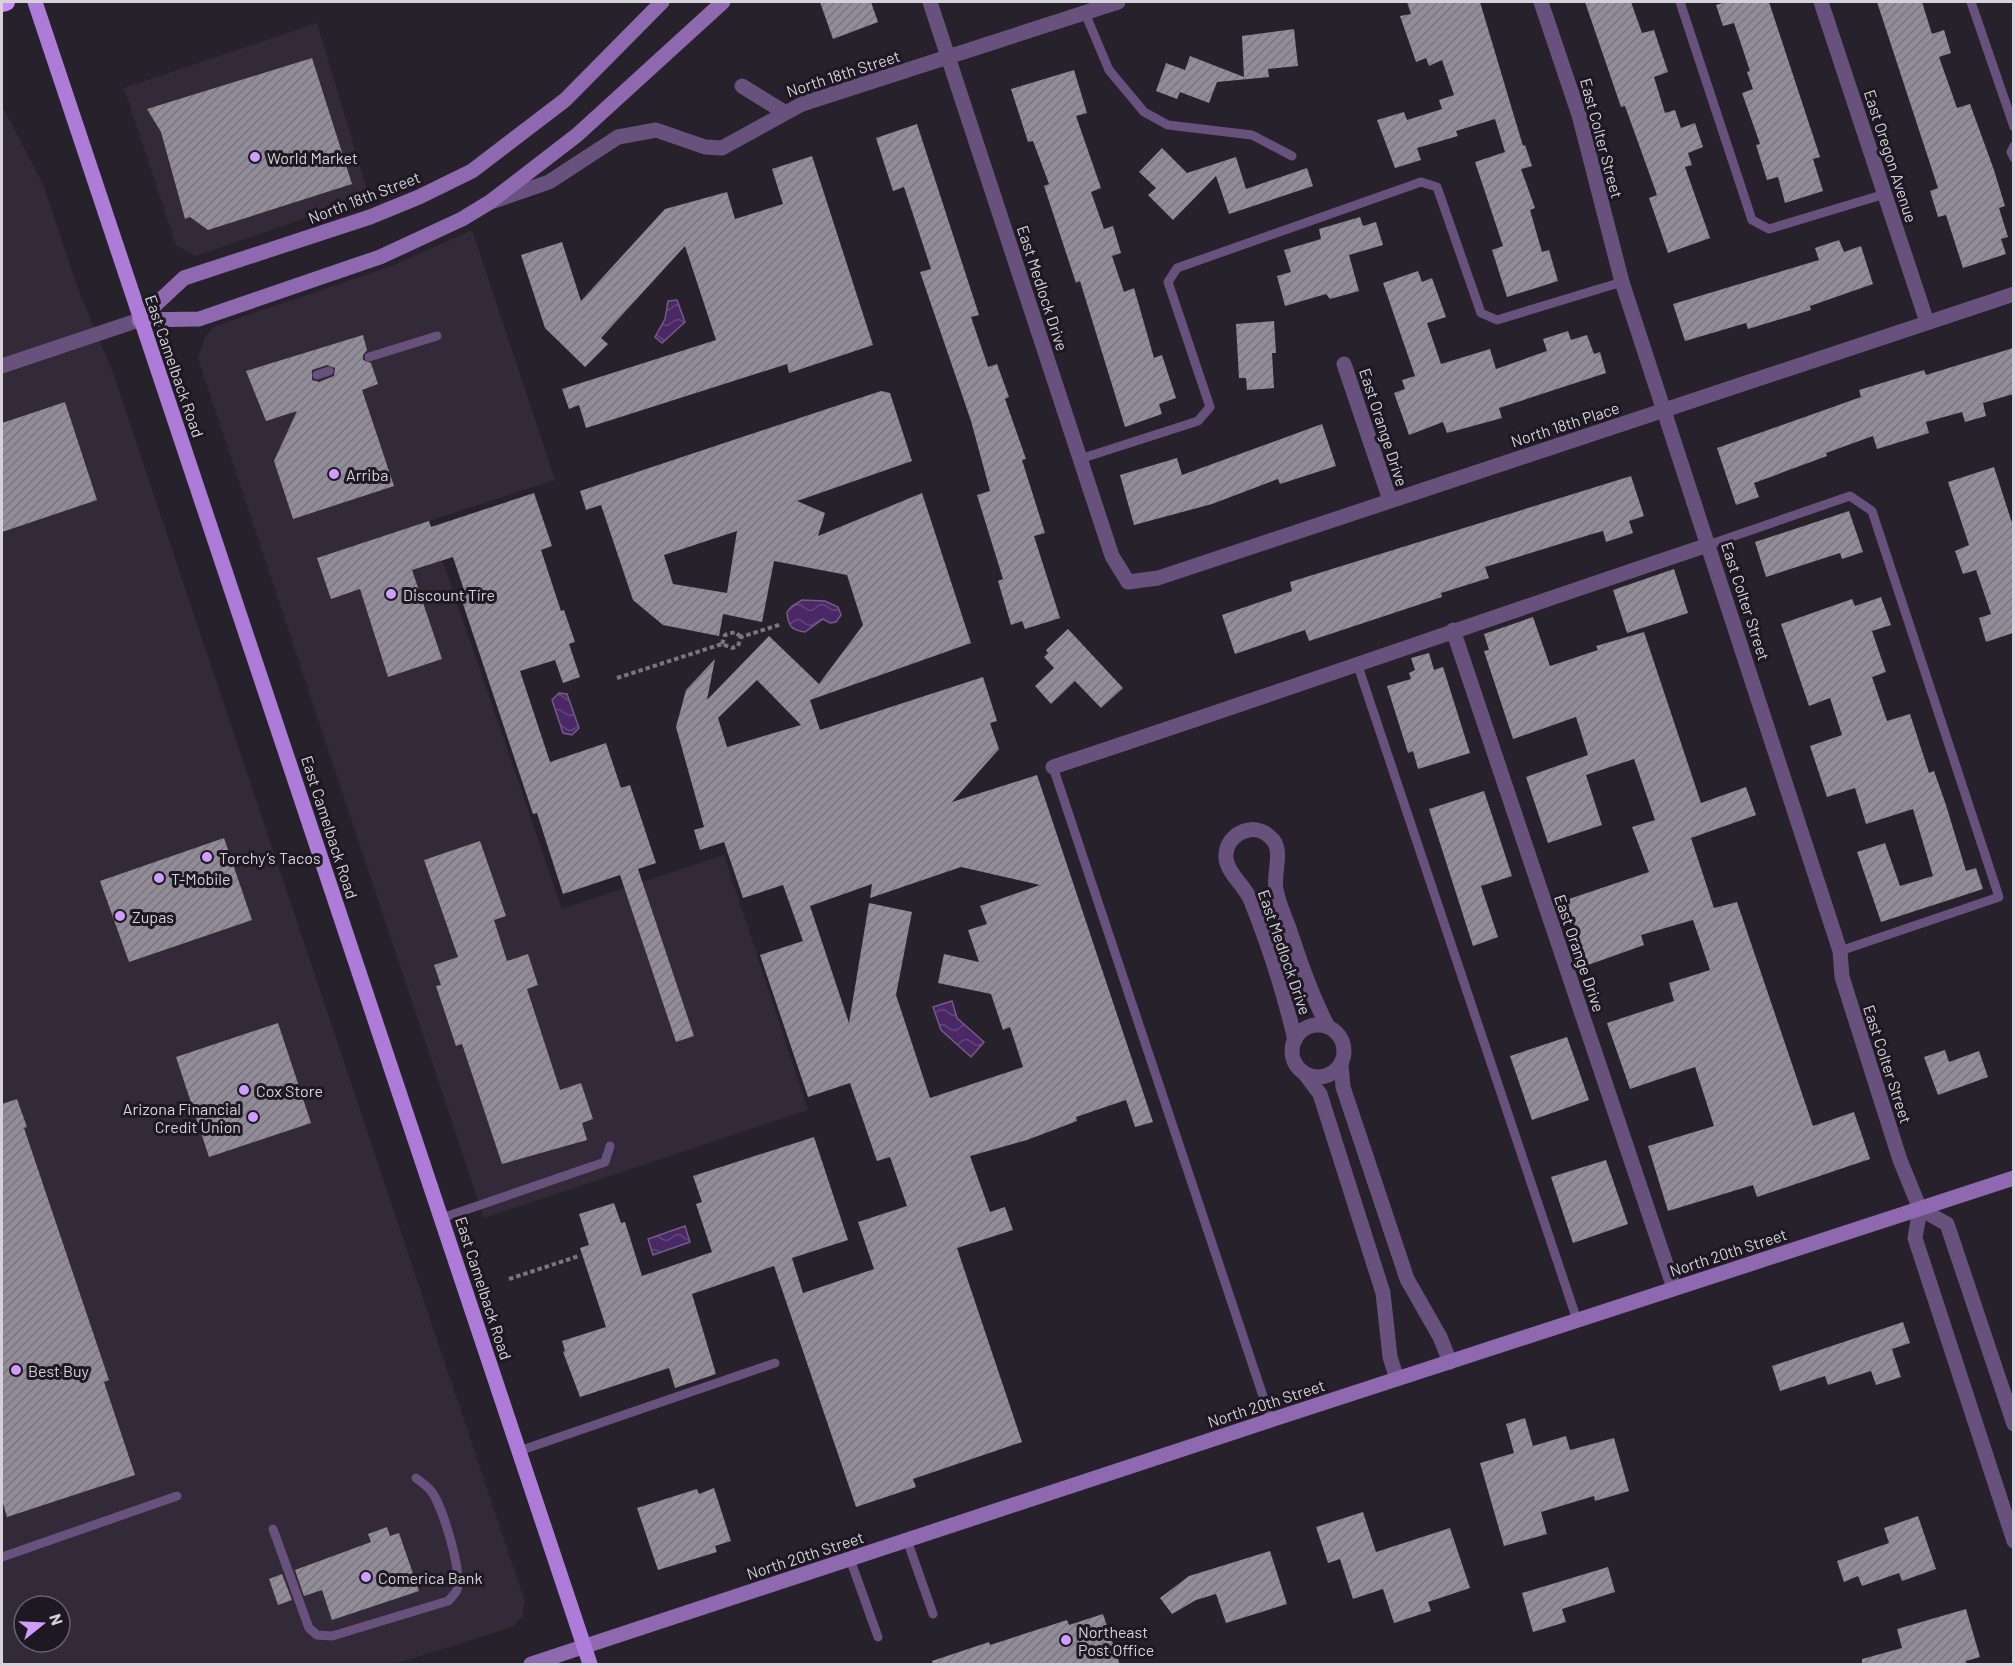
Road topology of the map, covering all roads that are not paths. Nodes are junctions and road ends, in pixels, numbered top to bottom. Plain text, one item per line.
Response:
1 (6, 2) edge
2 (34, 2) edge
3 (662, 2) edge
4 (723, 2) edge
5 (930, 2) edge
6 (1118, 2) edge
7 (1541, 2) edge
8 (1680, 2) edge
9 (1821, 2) edge
10 (1971, 2) edge
11 (2, 3) edge
12 (1085, 13) junction
13 (949, 58) junction
14 (742, 86) dead end
15 (784, 112) junction
16 (2013, 127) edge
17 (2013, 146) edge
18 (1292, 156) dead end
19 (2013, 158) edge
20 (1885, 194) junction
21 (490, 202) junction
22 (1622, 282) junction
23 (2013, 294) edge
24 (139, 320) junction
25 (1928, 322) junction
26 (437, 336) dead end
27 (369, 357) dead end
28 (1344, 364) dead end
29 (2, 366) edge
30 (329, 371) dead end
31 (317, 375) dead end
32 (1666, 410) junction
33 (1080, 459) junction
34 (1390, 500) junction
35 (1708, 544) junction
36 (1128, 582) joint
37 (1453, 630) junction
38 (1358, 666) junction
39 (1053, 767) joint
40 (1840, 951) junction
41 (1327, 1025) junction
42 (1295, 1040) junction
43 (1341, 1065) junction
44 (1305, 1074) junction
45 (610, 1146) dead end
46 (2013, 1178) edge
47 (1920, 1209) junction
48 (442, 1218) junction
49 (1674, 1288) junction
50 (1577, 1320) junction
51 (1450, 1362) junction
52 (775, 1363) dead end
53 (1397, 1379) junction
54 (1271, 1420) junction
55 (2013, 1424) edge
56 (519, 1451) junction
57 (416, 1478) dead end
58 (177, 1496) dead end
59 (273, 1529) dead end
60 (906, 1540) junction
61 (2013, 1541) edge
62 (2, 1557) edge
63 (850, 1559) junction
64 (933, 1614) dead end
65 (878, 1637) dead end
66 (585, 1647) junction
67 (531, 1665) edge
68 (590, 1665) edge

1 - 11 highway
2 - 24 main road, East Camelback Road
3 - 24 street, North 18th Street
4 - 21 street, North 18th Street
5 - 13 street, East Medlock Drive
6 - 12 street, North 18th Street
7 - 22 street, East Colter Street
8 - 20 lane
9 - 20 street, East Oregon Avenue
10 - 16 lane
12 - 13 street, North 18th Street
12 - 18 lane
13 - 15 street, North 18th Street
13 - 33 street, East Medlock Drive
14 - 15 street
15 - 21 street, North 18th Street
17 - 19 lane
20 - 25 street, East Oregon Avenue
21 - 24 street, North 18th Street
22 - 32 street, East Colter Street
22 - 33 lane
23 - 25 street, North 18th Place
24 - 29 street, North 18th Street
24 - 48 main road, East Camelback Road
25 - 32 street, North 18th Place
26 - 27 lane
28 - 34 street, East Orange Drive
30 - 31 lane
32 - 34 street, North 18th Place
32 - 35 street, East Colter Street
33 - 36 street, East Medlock Drive
34 - 36 street, North 18th Place
35 - 37 street
35 - 40 street, East Colter Street
35 - 40 lane
37 - 38 street
37 - 49 street, East Orange Drive
38 - 39 street
38 - 50 lane
39 - 54 lane
40 - 47 street, East Colter Street
41 - 42 street, East Medlock Drive
41 - 42 street, East Medlock Drive
41 - 43 street, East Medlock Drive
42 - 44 street, East Medlock Drive
43 - 44 street
43 - 51 street, East Medlock Drive
44 - 53 street, East Medlock Drive
45 - 48 lane
46 - 47 street, North 20th Street
47 - 49 street, North 20th Street
47 - 55 street
47 - 61 street
48 - 56 main road, East Camelback Road
49 - 50 street, North 20th Street
50 - 51 street, North 20th Street
51 - 53 street, North 20th Street
52 - 56 lane
53 - 54 street, North 20th Street
54 - 60 street, North 20th Street
56 - 66 main road, East Camelback Road
57 - 59 lane
58 - 62 lane
60 - 63 street, North 20th Street
60 - 64 lane
63 - 65 lane
63 - 66 street, North 20th Street
66 - 67 street, North 20th Street
66 - 68 main road, East Camelback Road

